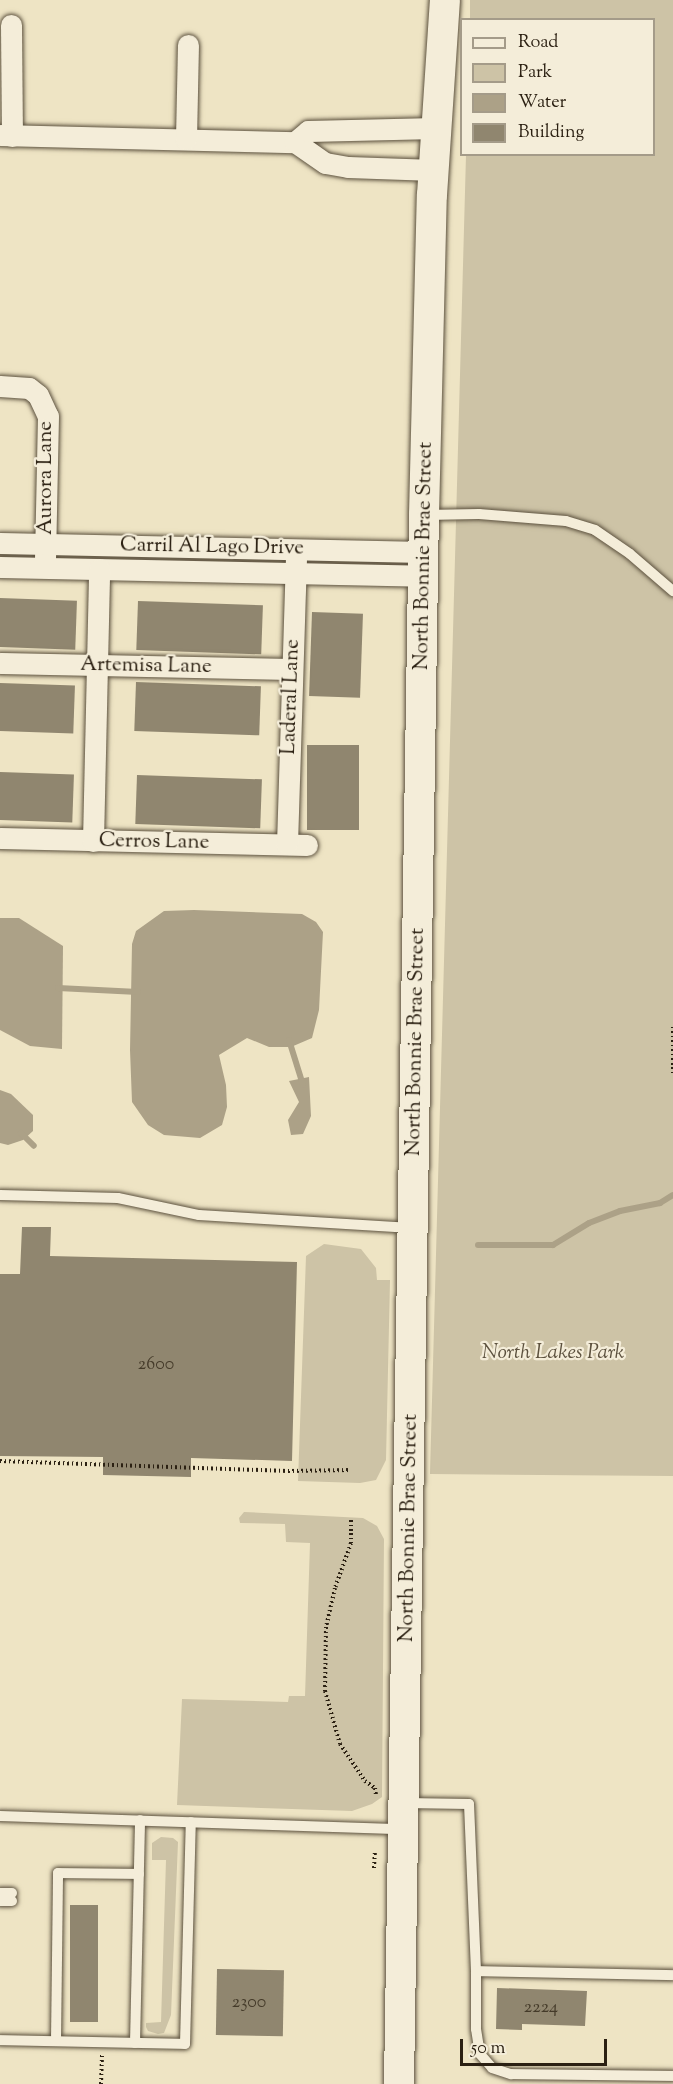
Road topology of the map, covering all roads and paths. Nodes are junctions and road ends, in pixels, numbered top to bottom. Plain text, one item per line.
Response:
1 (445, 0) edge
2 (11, 26) dead end
3 (188, 45) dead end
4 (436, 128) junction
5 (6, 135) edge
6 (186, 140) junction
7 (296, 142) junction
8 (434, 170) junction
9 (0, 386) edge
10 (424, 515) junction
11 (0, 543) edge
12 (46, 543) junction
13 (297, 549) junction
14 (424, 564) junction
15 (0, 567) edge
16 (45, 567) junction
17 (99, 569) junction
18 (296, 573) junction
19 (673, 591) edge
20 (0, 663) edge
21 (98, 665) junction
22 (292, 669) junction
23 (0, 838) edge
24 (93, 841) junction
25 (297, 845) joint
26 (673, 1027) edge
27 (673, 1073) edge
28 (0, 1196) edge
29 (413, 1228) junction
30 (0, 1461) edge
31 (351, 1470) dead end
32 (351, 1520) dead end
33 (376, 1795) dead end
34 (0, 1816) edge
35 (404, 1816) junction
36 (140, 1820) junction
37 (191, 1822) junction
38 (375, 1851) dead end
39 (374, 1868) dead end
40 (139, 1874) junction
41 (0, 1893) edge
42 (0, 1901) edge
43 (476, 1971) junction
44 (673, 1975) edge
45 (0, 2040) edge
46 (56, 2041) junction
47 (104, 2042) junction
48 (135, 2043) junction
49 (673, 2076) edge
50 (101, 2084) edge
51 (399, 2084) edge

1 - 4 main road, North Bonnie Brae Street
2 - 5 street
3 - 6 street
4 - 7 street
4 - 8 main road, North Bonnie Brae Street
5 - 6 street
6 - 7 street
7 - 8 street
8 - 10 main road, North Bonnie Brae Street
9 - 12 street, Aurora Lane
10 - 14 main road, North Bonnie Brae Street
10 - 19 lane
11 - 12 street, Carril Al Lago Drive
12 - 13 street, Carril Al Lago Drive
12 - 16 street, Aurora Lane
13 - 14 street, Carril Al Lago Drive
13 - 18 street, Laderal Lane
14 - 18 street, Carril Al Lago Drive
14 - 29 main road, North Bonnie Brae Street
15 - 16 street, Carril Al Lago Drive
16 - 17 street, Carril Al Lago Drive
17 - 18 street, Carril Al Lago Drive
17 - 21 street
18 - 22 street, Laderal Lane
20 - 21 street, Artemisa Lane
21 - 22 street, Artemisa Lane
21 - 24 street
22 - 25 street, Laderal Lane
23 - 24 street, Cerros Lane
24 - 25 street, Cerros Lane
26 - 27 path
28 - 29 lane
29 - 35 main road, North Bonnie Brae Street
30 - 31 path
32 - 33 path
34 - 36 lane
35 - 37 lane
35 - 43 lane
35 - 51 main road, North Bonnie Brae Street
36 - 37 lane
36 - 40 lane
37 - 48 lane
38 - 39 path
40 - 46 lane
40 - 48 lane
41 - 42 lane
43 - 44 lane
43 - 49 lane
45 - 46 lane
46 - 47 lane
47 - 48 lane
47 - 50 path

